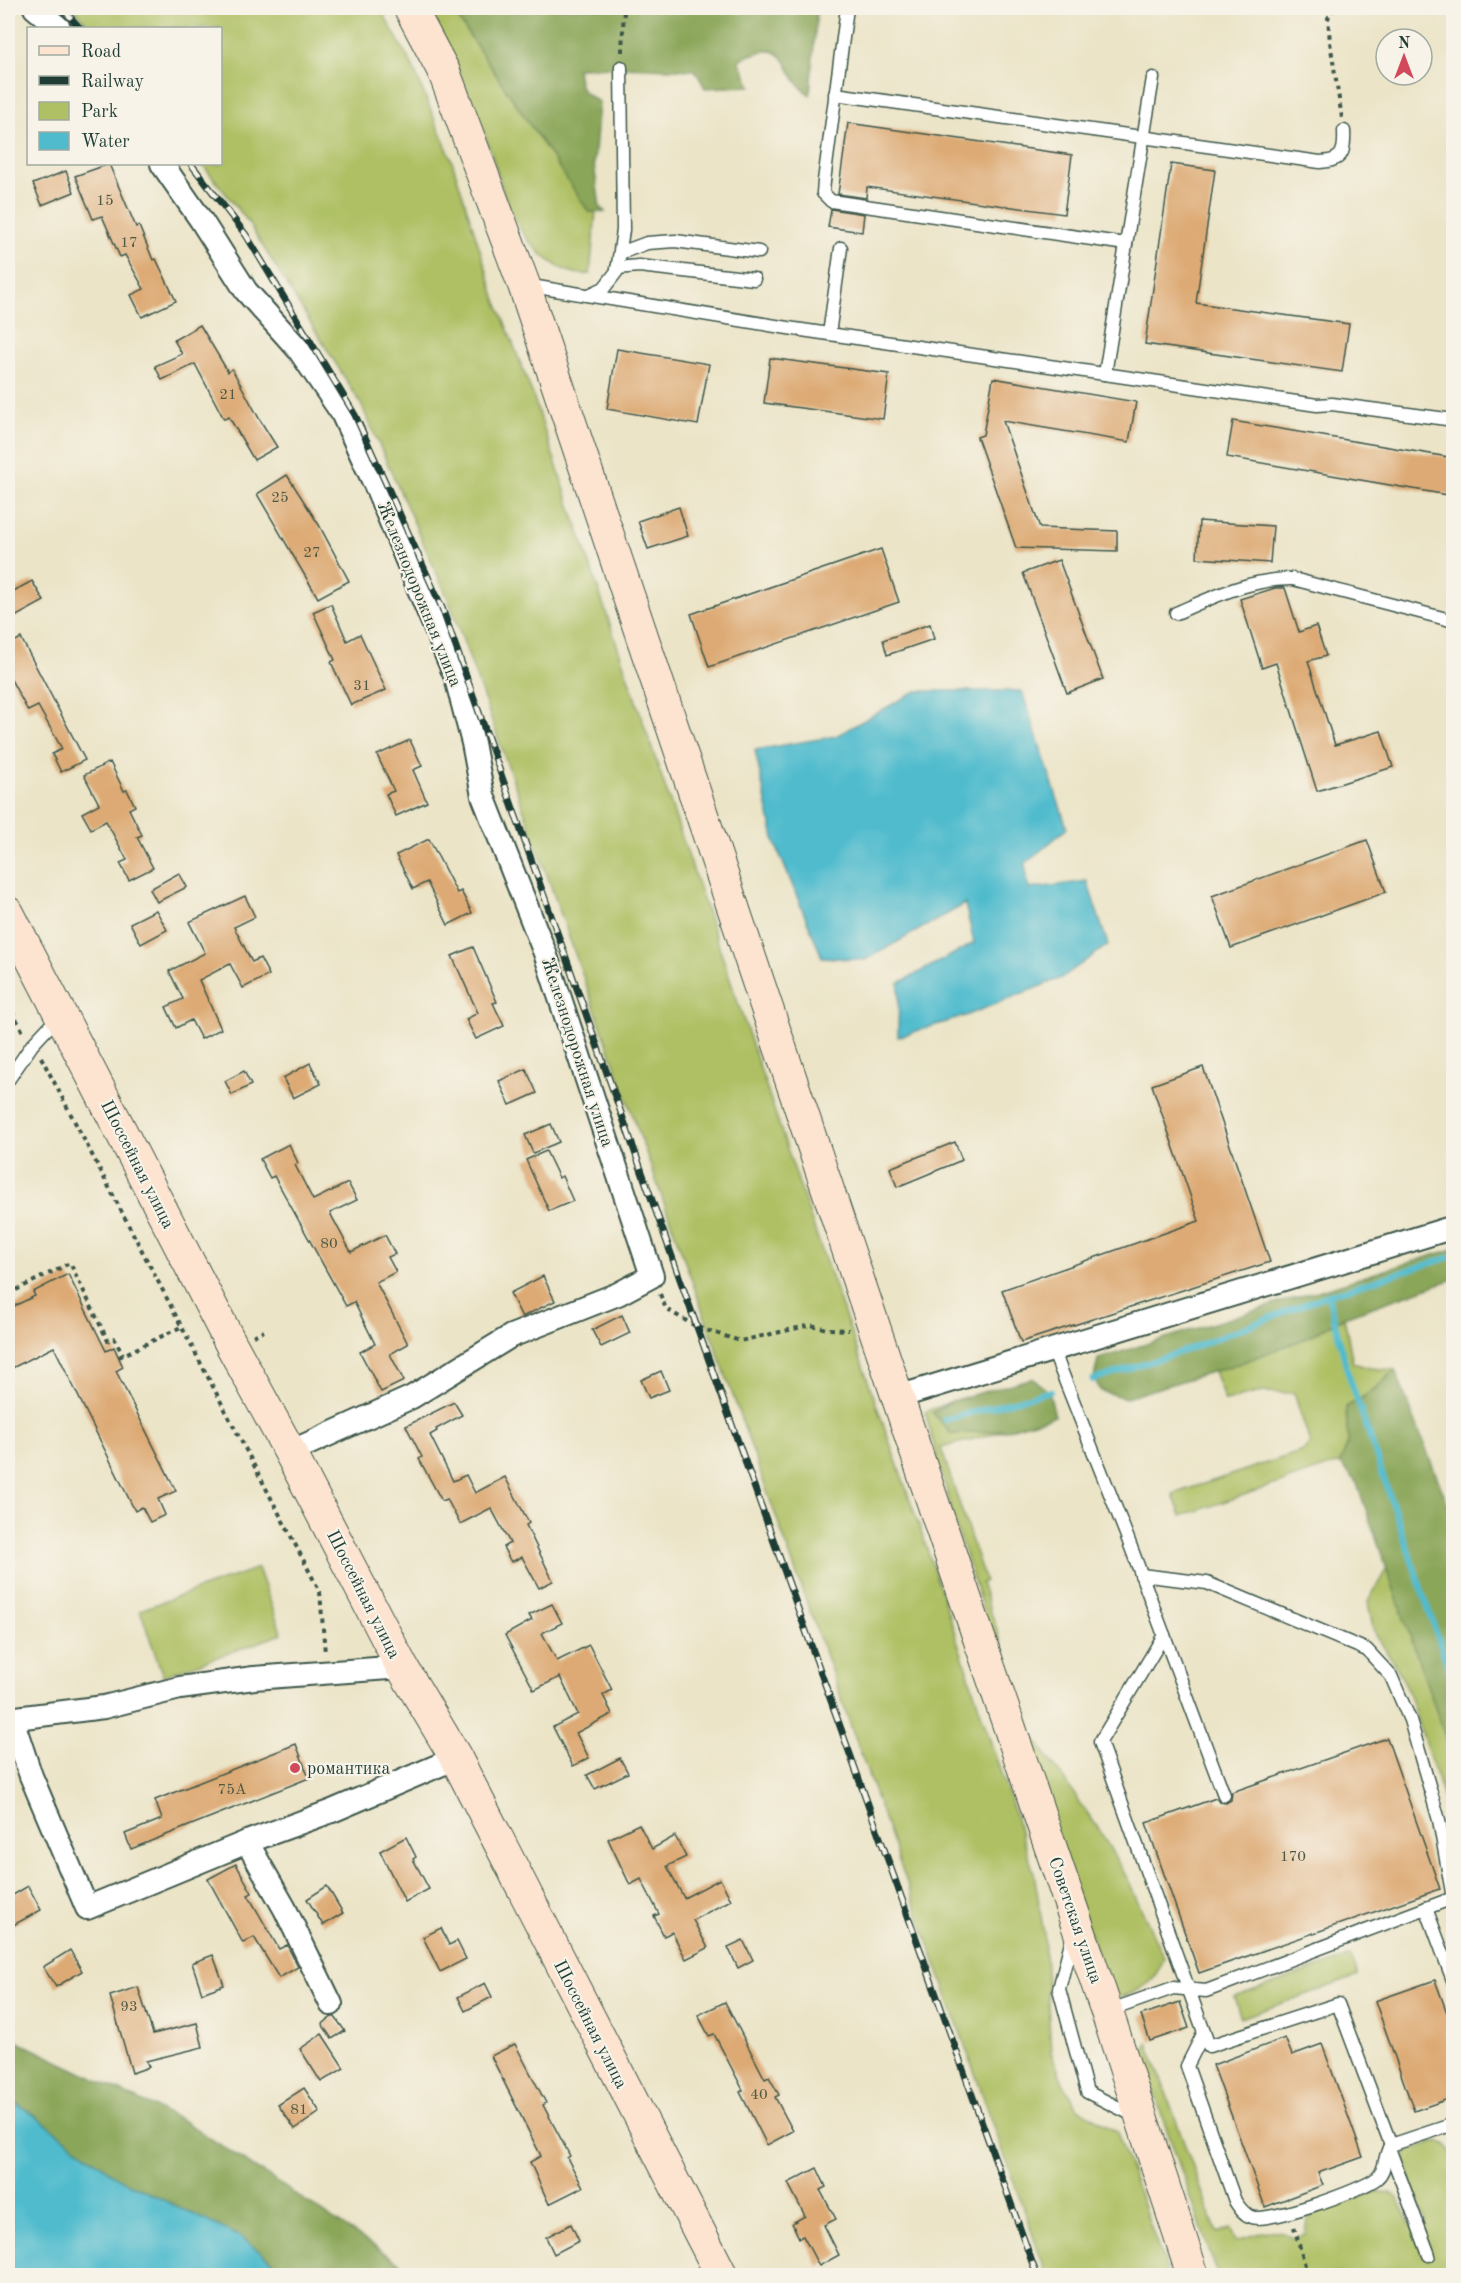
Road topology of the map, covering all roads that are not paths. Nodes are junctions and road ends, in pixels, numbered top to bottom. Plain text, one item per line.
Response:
1 (35, 8) edge
2 (410, 8) edge
3 (847, 8) edge
4 (58, 27) edge
5 (621, 67) road end
6 (1153, 78) dead end
7 (835, 94) junction
8 (1344, 130) road end
9 (1143, 136) junction
10 (163, 165) edge
11 (1126, 244) junction
12 (842, 248) dead end
13 (759, 252) dead end
14 (620, 253) junction
15 (617, 268) junction
16 (754, 279) dead end
17 (524, 285) junction
18 (589, 295) junction
19 (829, 334) junction
20 (1105, 374) junction
21 (1454, 420) edge
22 (1176, 613) dead end
23 (1454, 621) edge
24 (8, 913) edge
25 (60, 1014) junction
26 (8, 1080) edge
27 (1454, 1227) edge
28 (1053, 1350) junction
29 (898, 1397) junction
30 (290, 1452) junction
31 (1142, 1575) junction
32 (1164, 1635) junction
33 (402, 1667) junction
34 (10, 1719) edge
35 (456, 1758) junction
36 (1224, 1795) dead end
37 (246, 1842) junction
38 (1426, 1908) junction
39 (1076, 1921) junction
40 (1454, 1983) edge
41 (1189, 1990) junction
42 (331, 2004) dead end
43 (1107, 2011) junction
44 (1204, 2032) junction
45 (1142, 2120) junction
46 (1454, 2124) edge
47 (1390, 2147) junction
48 (1429, 2255) dead end
49 (722, 2276) edge
50 (1193, 2276) edge

1 - 4 street
2 - 17 main road, Советская улица
3 - 7 lane
5 - 14 lane
6 - 9 lane
7 - 9 lane
7 - 11 lane
8 - 9 lane
9 - 11 lane
10 - 30 street, Железнодорожная улица
11 - 20 lane
12 - 19 lane
13 - 14 lane
14 - 15 lane
15 - 16 lane
15 - 18 lane
17 - 18 lane
17 - 29 main road, Советская улица
18 - 19 lane
19 - 20 lane
20 - 21 lane
22 - 23 lane
24 - 25 main road, Шоссейная улица
25 - 26 lane
25 - 30 main road, Шоссейная улица
27 - 28 street
28 - 29 street
28 - 31 lane
29 - 39 main road, Советская улица
30 - 33 main road, Шоссейная улица
31 - 32 lane
31 - 38 lane
32 - 36 lane
32 - 41 lane
33 - 34 street
33 - 35 main road, Шоссейная улица
34 - 37 street
35 - 37 street
35 - 49 main road, Шоссейная улица
37 - 42 street
38 - 40 lane
38 - 41 lane
39 - 43 main road, Советская улица
39 - 45 lane
41 - 43 lane
41 - 44 lane
43 - 45 main road, Советская улица
44 - 47 lane
44 - 47 lane
45 - 50 main road, Советская улица
46 - 47 lane
47 - 48 lane

